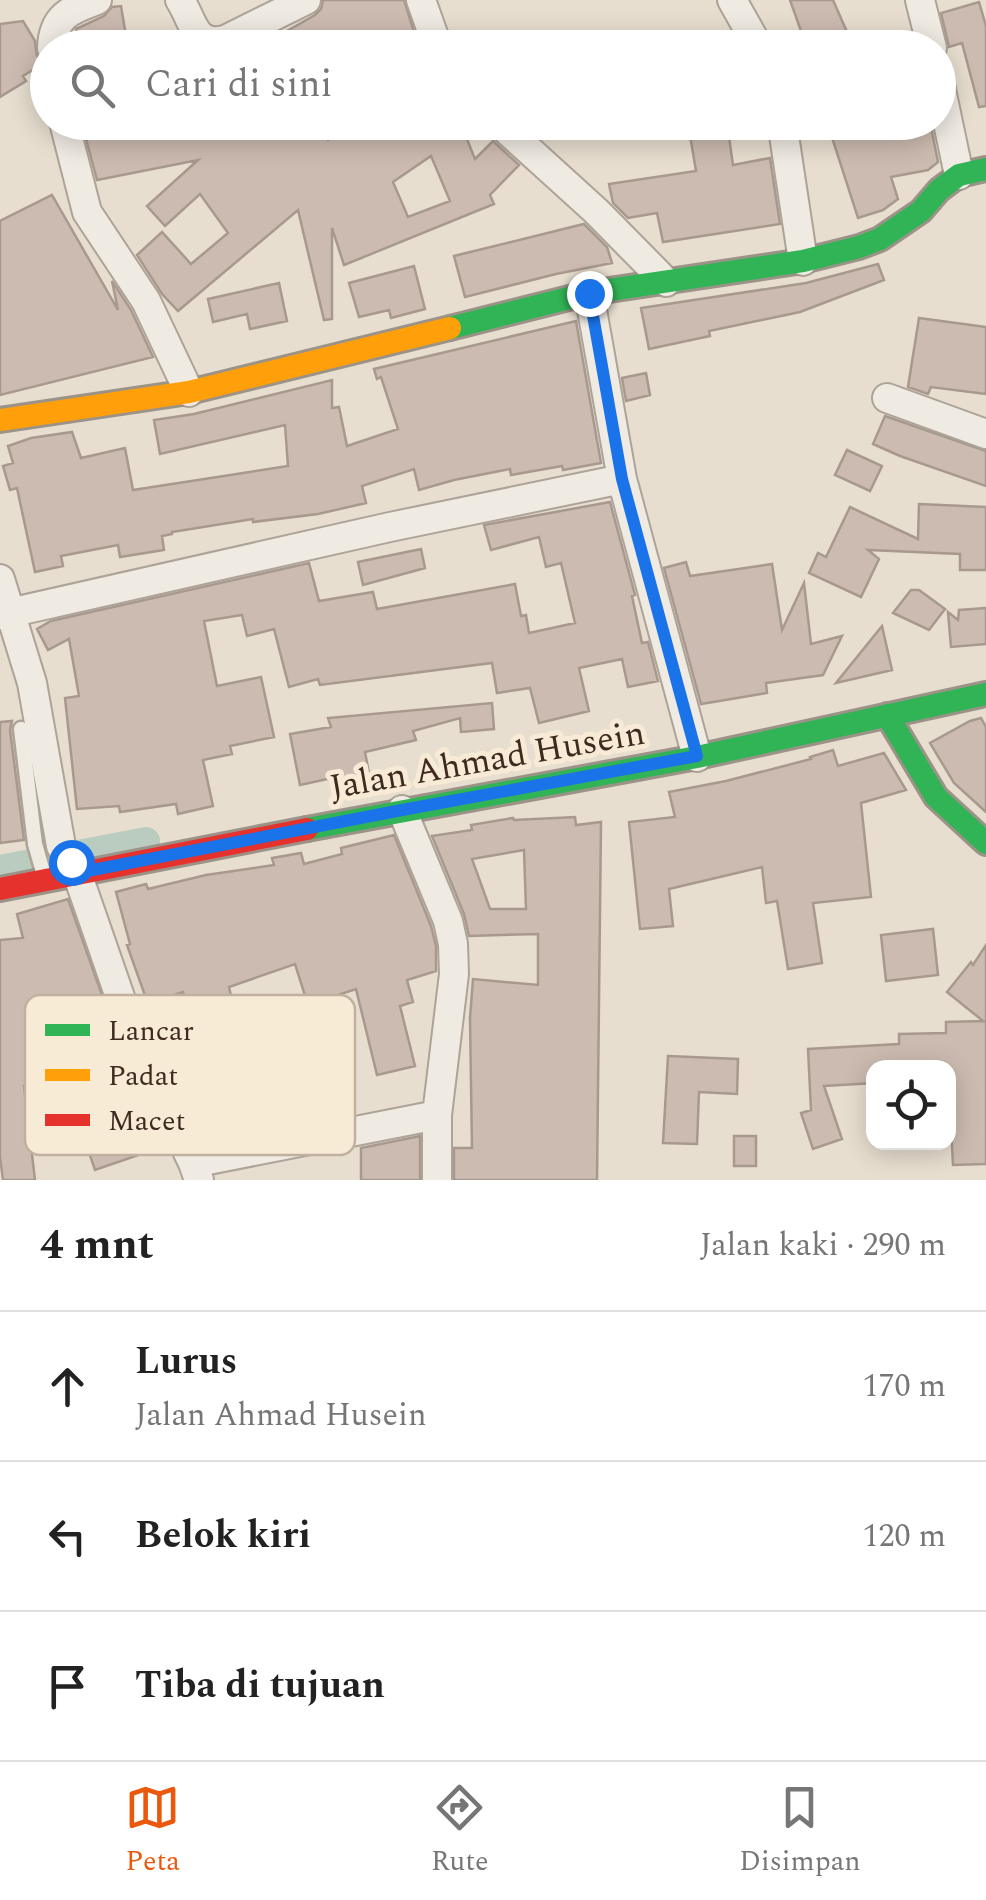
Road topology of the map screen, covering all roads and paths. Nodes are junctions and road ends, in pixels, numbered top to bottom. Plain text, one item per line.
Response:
1 (97, 0) edge
2 (180, 0) edge
3 (306, 0) edge
4 (421, 0) edge
5 (732, 0) edge
6 (920, 0) edge
7 (53, 30) edge
8 (195, 30) edge
9 (245, 30) edge
10 (432, 30) edge
11 (749, 30) edge
12 (928, 30) edge
13 (956, 126) edge
14 (69, 140) edge
15 (518, 140) edge
16 (785, 140) edge
17 (972, 172) edge
18 (803, 262) junction
19 (666, 282) junction
20 (589, 293) junction
21 (189, 392) junction
22 (887, 398) dead end
23 (0, 420) edge
24 (986, 434) edge
25 (622, 479) junction
26 (0, 579) edge
27 (6, 614) edge
28 (986, 694) edge
29 (887, 715) junction
30 (21, 728) dead end
31 (697, 756) junction
32 (402, 810) junction
33 (986, 843) edge
34 (56, 862) junction
35 (0, 889) edge
36 (115, 995) edge
37 (437, 1115) junction
38 (355, 1134) edge
39 (268, 1155) edge
40 (196, 1172) edge
41 (437, 1180) edge

1 - 7 street
2 - 8 street
3 - 9 street
4 - 10 street
5 - 11 street
6 - 12 street
13 - 17 street
14 - 21 street
15 - 19 street
16 - 18 street
17 - 18 street
18 - 19 street
19 - 20 street
20 - 21 street
20 - 25 street
21 - 23 street
22 - 24 street
25 - 27 street
25 - 31 street
26 - 27 street
27 - 34 street
28 - 29 street, Jalan Ahmad Husein
29 - 31 street, Jalan Ahmad Husein
29 - 33 street
30 - 34 lane
31 - 32 street, Jalan Ahmad Husein
32 - 34 street, Jalan Ahmad Husein
32 - 37 street
34 - 35 street, Jalan Ahmad Husein
34 - 36 street
37 - 38 street
37 - 41 street
39 - 40 street

